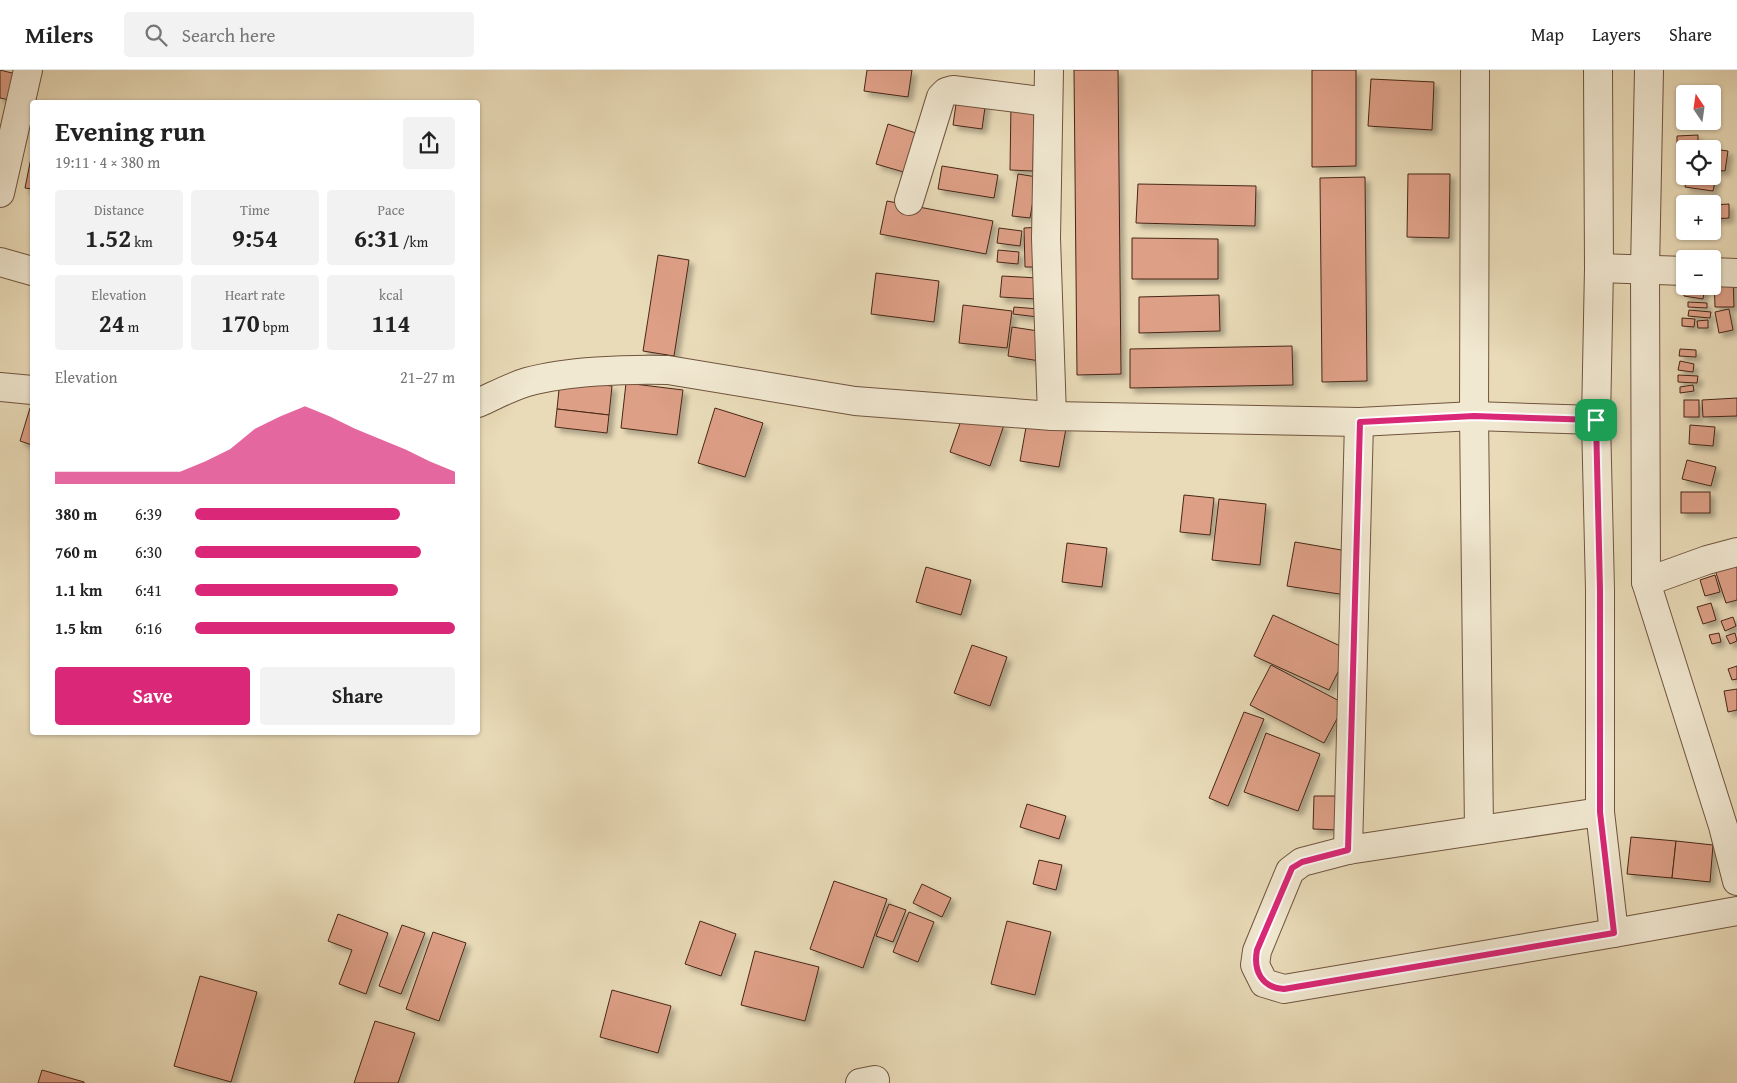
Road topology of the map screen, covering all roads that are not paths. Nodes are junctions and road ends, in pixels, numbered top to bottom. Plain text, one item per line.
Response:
1 (28, 70) edge
2 (1049, 70) edge
3 (1475, 70) edge
4 (1598, 70) edge
5 (1649, 70) edge
6 (1048, 102) junction
7 (0, 193) edge
8 (909, 201) dead end
9 (0, 262) edge
10 (1599, 268) junction
11 (30, 270) edge
12 (1646, 270) junction
13 (1676, 271) edge
14 (1721, 272) edge
15 (1737, 273) edge
16 (0, 387) edge
17 (30, 390) edge
18 (480, 401) edge
19 (1052, 416) junction
20 (1474, 416) junction
21 (1596, 420) junction
22 (1360, 422) junction
23 (1737, 552) edge
24 (1646, 582) junction
25 (1600, 812) junction
26 (1478, 830) junction
27 (1348, 850) junction
28 (1737, 881) edge
29 (1737, 911) edge
30 (1614, 933) junction

1 - 7 street
2 - 6 street
3 - 20 street
4 - 10 street
5 - 12 street
6 - 8 street
6 - 19 street
9 - 11 street
10 - 12 street
10 - 21 street
12 - 13 street
12 - 24 street
14 - 15 street
16 - 17 street
18 - 19 street
19 - 22 street
20 - 21 street
20 - 22 street
20 - 26 street
21 - 25 street
22 - 27 street
23 - 24 street
24 - 28 street
25 - 26 street
25 - 30 street
26 - 27 street
27 - 30 street
29 - 30 street

